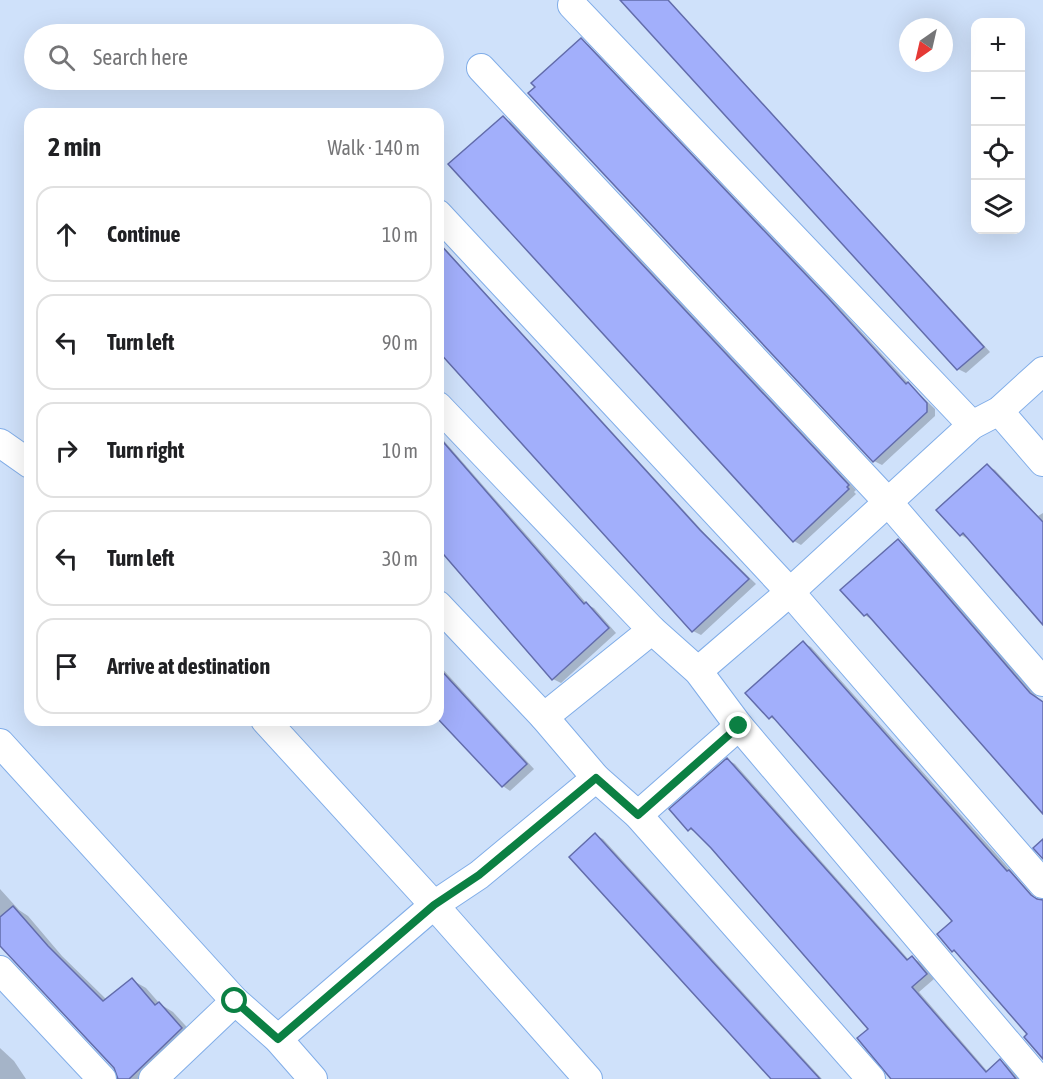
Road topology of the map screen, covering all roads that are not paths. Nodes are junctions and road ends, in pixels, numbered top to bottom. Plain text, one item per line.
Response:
1 (572, 5) dead end
2 (481, 68) dead end
3 (444, 220) edge
4 (1043, 371) edge
5 (999, 411) junction
6 (444, 412) edge
7 (972, 425) junction
8 (0, 443) edge
9 (24, 460) edge
10 (1043, 462) edge
11 (888, 502) junction
12 (790, 592) junction
13 (444, 611) edge
14 (652, 630) junction
15 (698, 671) junction
16 (1043, 682) edge
17 (544, 717) junction
18 (270, 726) edge
19 (739, 726) junction
20 (0, 743) edge
21 (596, 778) junction
22 (638, 815) junction
23 (1043, 884) edge
24 (434, 905) junction
25 (0, 970) edge
26 (235, 1001) junction
27 (278, 1039) junction
28 (102, 1079) edge
29 (153, 1079) edge
30 (313, 1079) edge
31 (588, 1079) edge
32 (871, 1079) edge
33 (1038, 1079) edge

1 - 7 street
2 - 11 street
3 - 12 street
4 - 5 street
5 - 7 street
5 - 10 street
6 - 14 street
7 - 11 street
8 - 9 street
11 - 12 street
11 - 16 street
12 - 15 street
12 - 23 street
13 - 17 street
14 - 15 street
14 - 17 street
15 - 19 street
17 - 21 street
18 - 24 street
19 - 22 street
19 - 33 street
20 - 26 street
21 - 22 street
21 - 24 street
22 - 32 street
24 - 27 street
24 - 31 street
25 - 28 street
26 - 27 street
26 - 29 street
27 - 30 street

